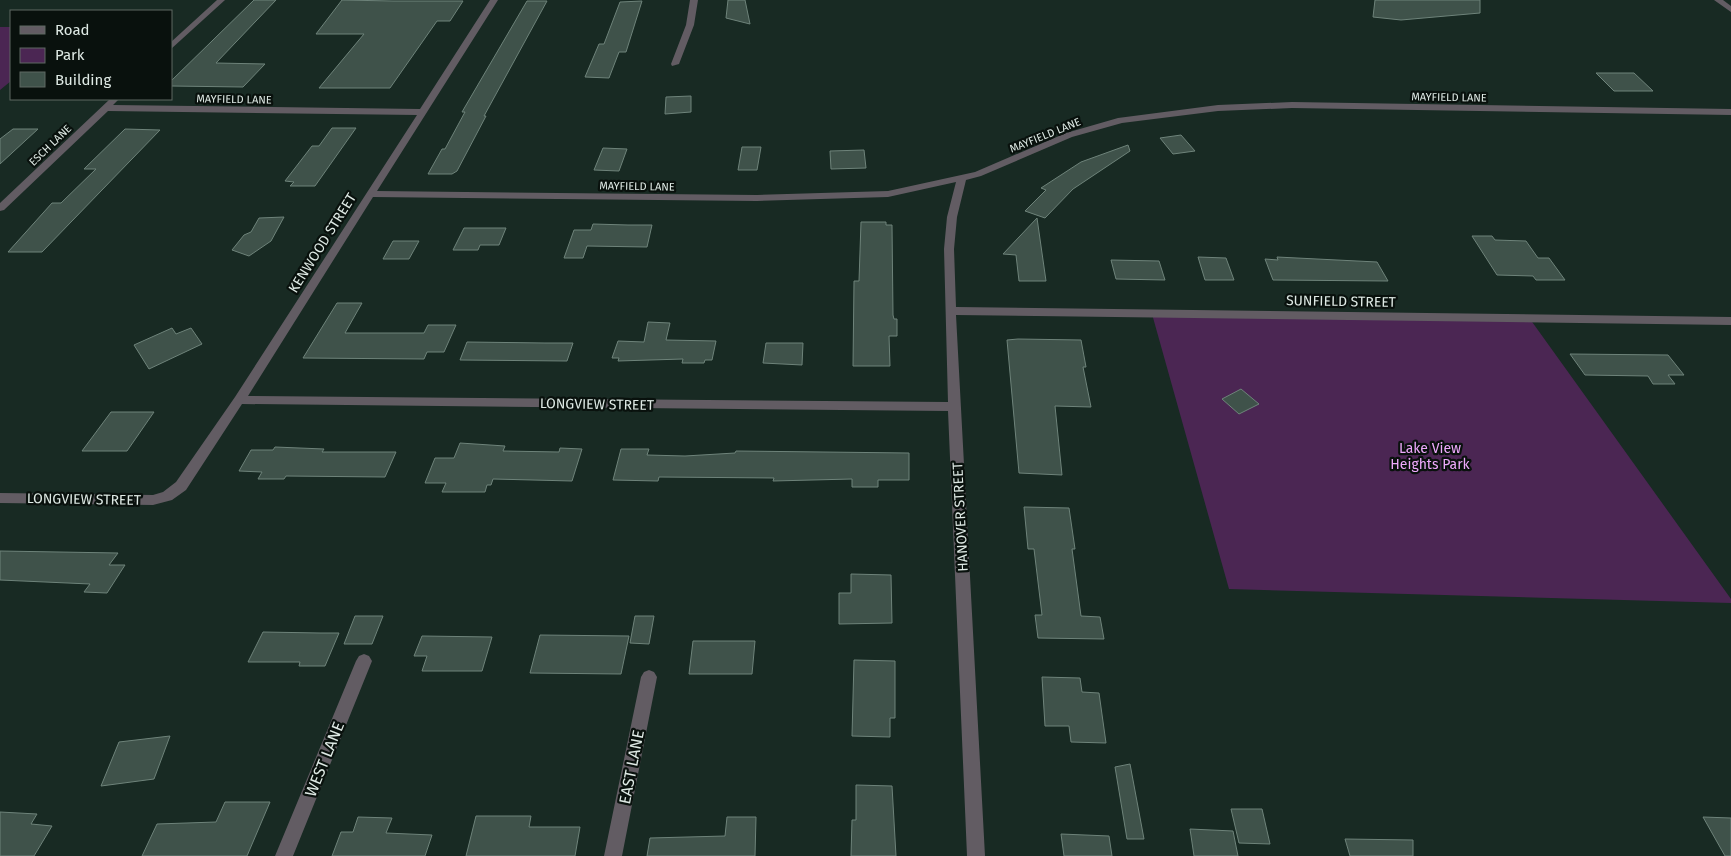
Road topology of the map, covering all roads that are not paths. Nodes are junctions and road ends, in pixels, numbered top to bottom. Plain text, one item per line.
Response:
1 (222, 0) edge
2 (494, 0) edge
3 (694, 0) edge
4 (1718, 0) edge
5 (1731, 10) edge
6 (172, 46) edge
7 (675, 64) dead end
8 (114, 100) edge
9 (105, 108) junction
10 (423, 112) junction
11 (1731, 112) edge
12 (961, 179) junction
13 (370, 194) junction
14 (0, 208) edge
15 (951, 311) junction
16 (1731, 321) edge
17 (239, 400) junction
18 (955, 407) junction
19 (167, 496) joint
20 (0, 498) edge
21 (364, 661) dead end
22 (649, 677) dead end
23 (284, 856) edge
24 (612, 856) edge
25 (976, 856) edge

1 - 6 street
2 - 10 street, KENWOOD STREET
3 - 7 street
4 - 5 street
8 - 9 street, ESCH LANE
9 - 10 street, MAYFIELD LANE
9 - 14 street, ESCH LANE
10 - 13 street, KENWOOD STREET
11 - 12 street, MAYFIELD LANE
12 - 13 street, MAYFIELD LANE
12 - 15 street, HANOVER STREET
13 - 17 street, KENWOOD STREET
15 - 16 street, SUNFIELD STREET
15 - 18 street, HANOVER STREET
17 - 18 street, LONGVIEW STREET
17 - 19 street, KENWOOD STREET
18 - 25 street, HANOVER STREET
19 - 20 street, LONGVIEW STREET
21 - 23 street, WEST LANE
22 - 24 street, EAST LANE

